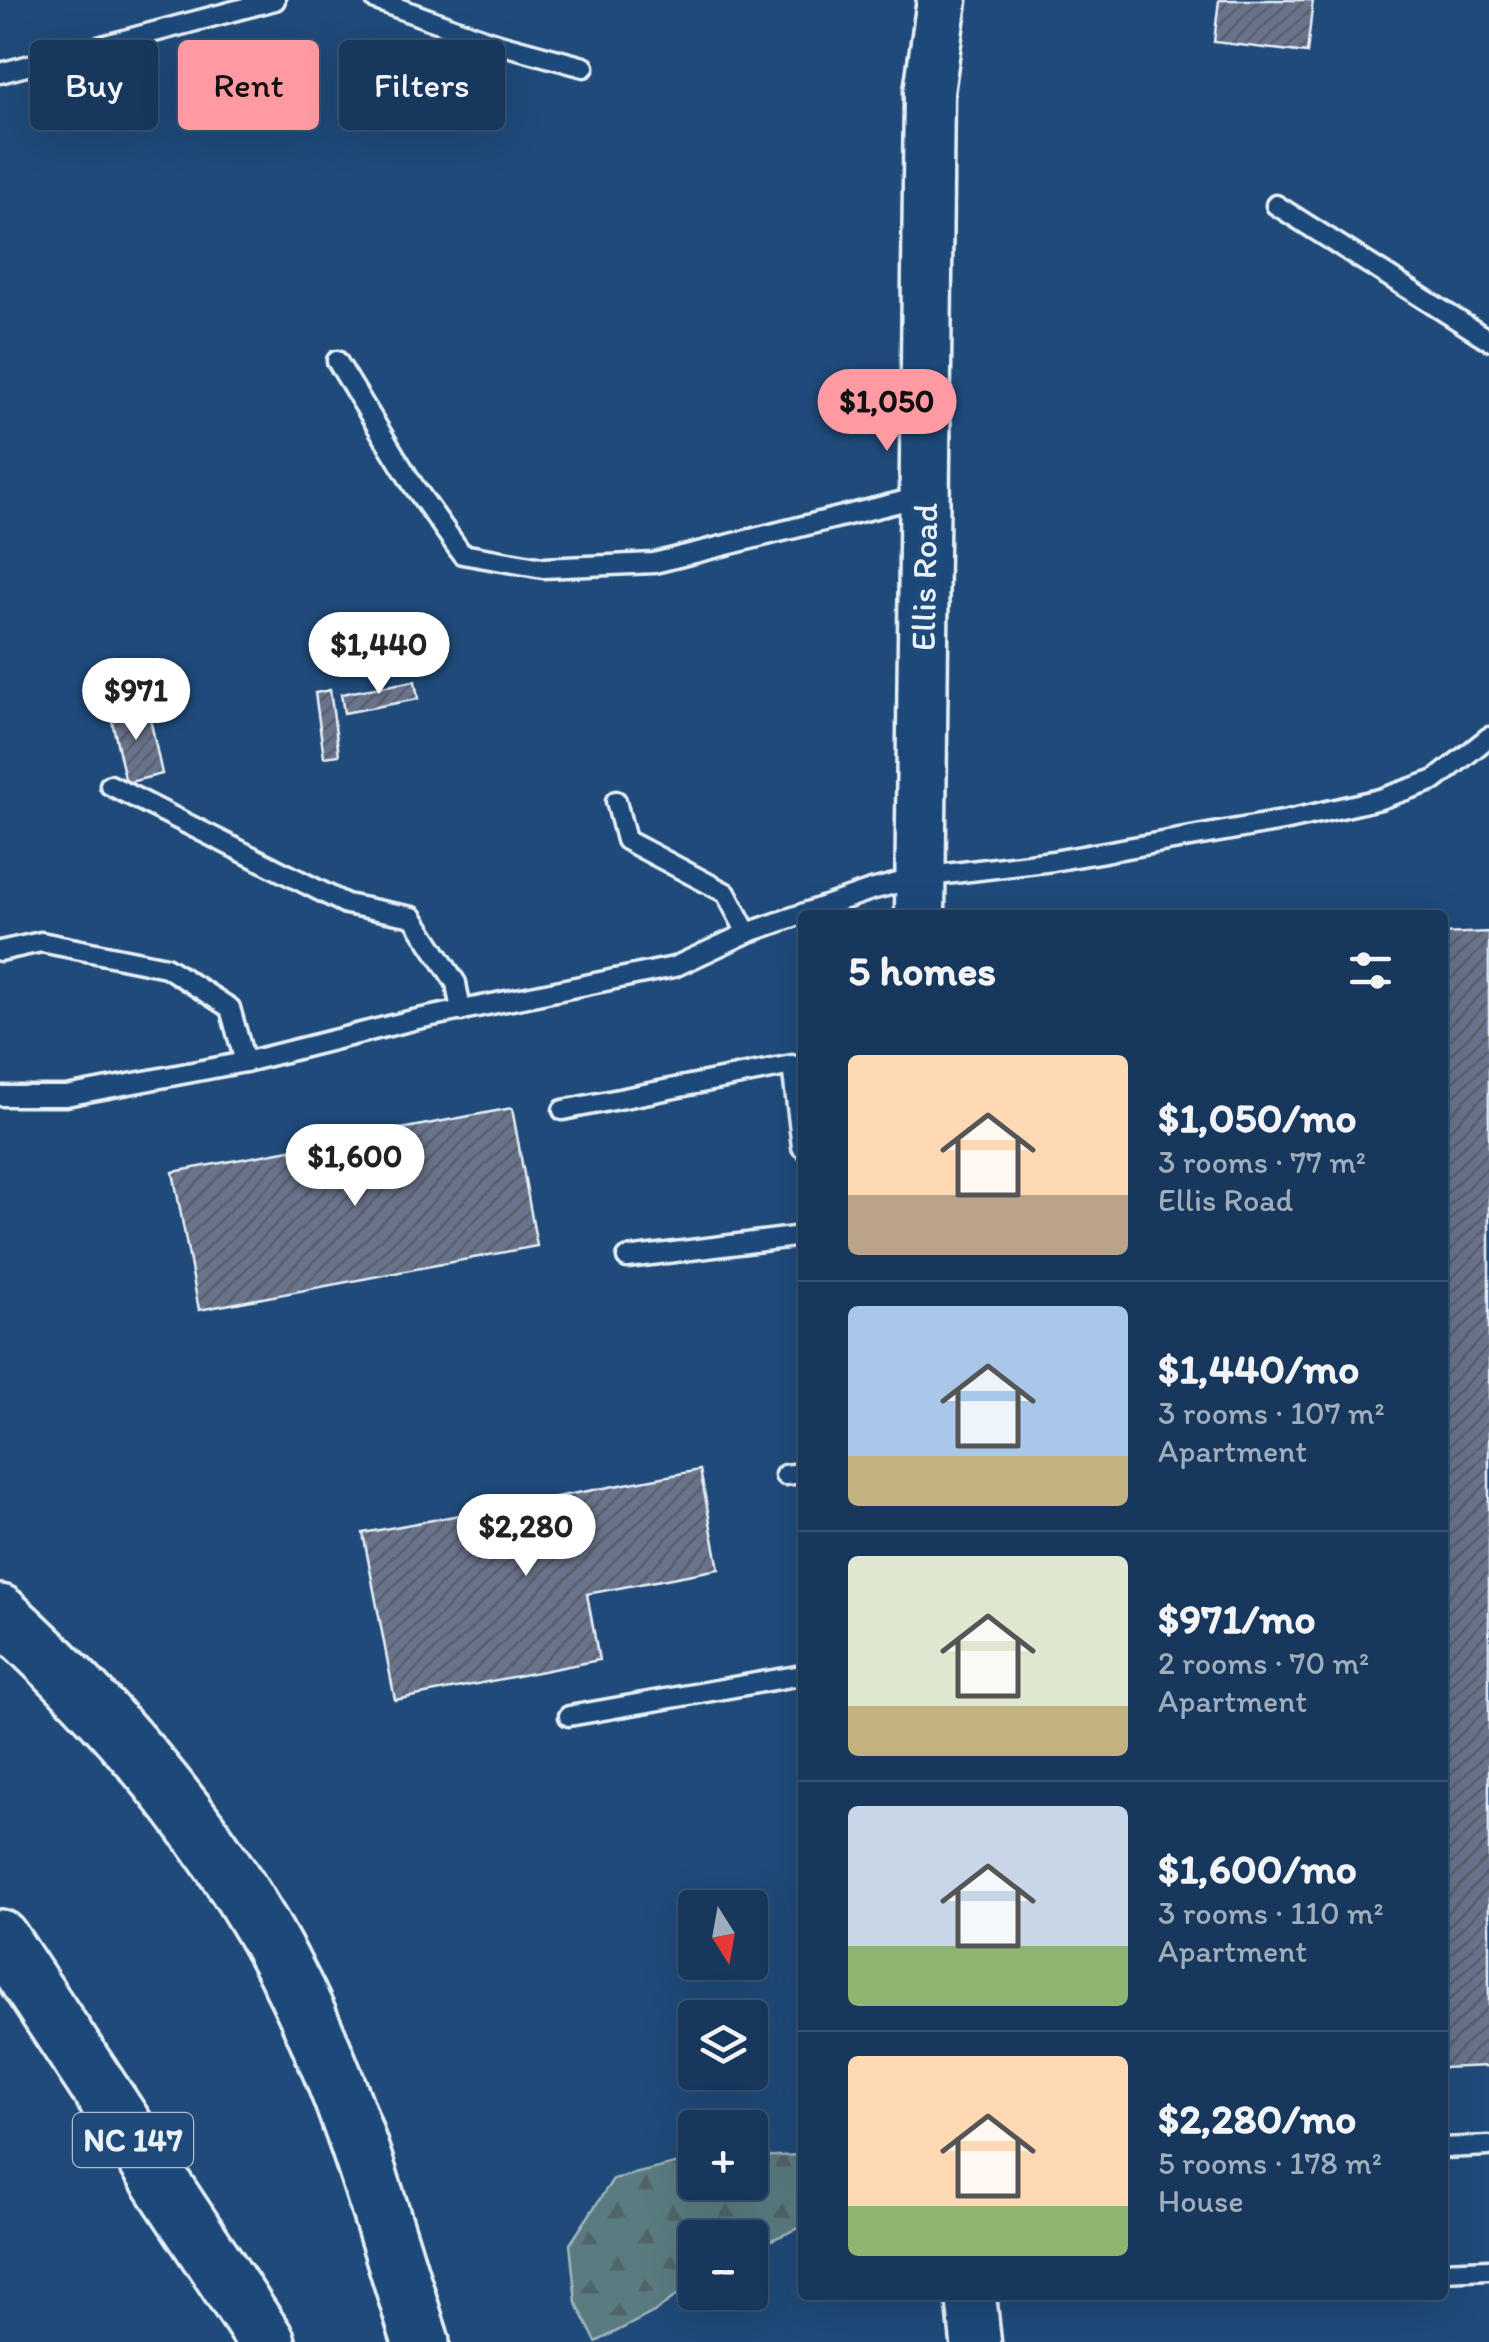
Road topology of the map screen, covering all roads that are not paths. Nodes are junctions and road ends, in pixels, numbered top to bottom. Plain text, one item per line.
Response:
1 (275, 0) edge
2 (376, 0) edge
3 (934, 2) edge
4 (584, 68) dead end
5 (0, 73) edge
6 (1276, 205) dead end
7 (1489, 340) edge
8 (337, 360) dead end
9 (925, 496) junction
10 (1489, 737) edge
11 (110, 785) dead end
12 (616, 800) dead end
13 (921, 896) edge
14 (811, 910) edge
15 (798, 915) edge
16 (747, 932) junction
17 (0, 952) edge
18 (461, 1010) junction
19 (244, 1062) junction
20 (0, 1096) edge
21 (563, 1110) dead end
22 (798, 1114) edge
23 (798, 1236) edge
24 (626, 1258) dead end
25 (0, 1613) edge
26 (798, 1676) edge
27 (569, 1716) dead end
28 (0, 1938) edge
29 (1489, 2146) edge
30 (1448, 2148) edge
31 (1489, 2269) edge
32 (1448, 2270) edge
33 (972, 2300) edge
34 (267, 2342) edge
35 (421, 2342) edge
36 (976, 2342) edge

1 - 5 lane
2 - 4 lane
3 - 9 main road, Ellis Road
6 - 7 lane
8 - 9 lane
9 - 13 main road, Ellis Road
10 - 13 lane
11 - 18 lane
12 - 16 lane
13 - 14 lane
15 - 16 lane
16 - 18 lane
17 - 19 lane
18 - 19 lane
19 - 20 lane
21 - 22 lane
23 - 24 lane
25 - 35 highway
26 - 27 lane
28 - 34 highway, NC 147
29 - 30 lane
31 - 32 lane
33 - 36 main road

